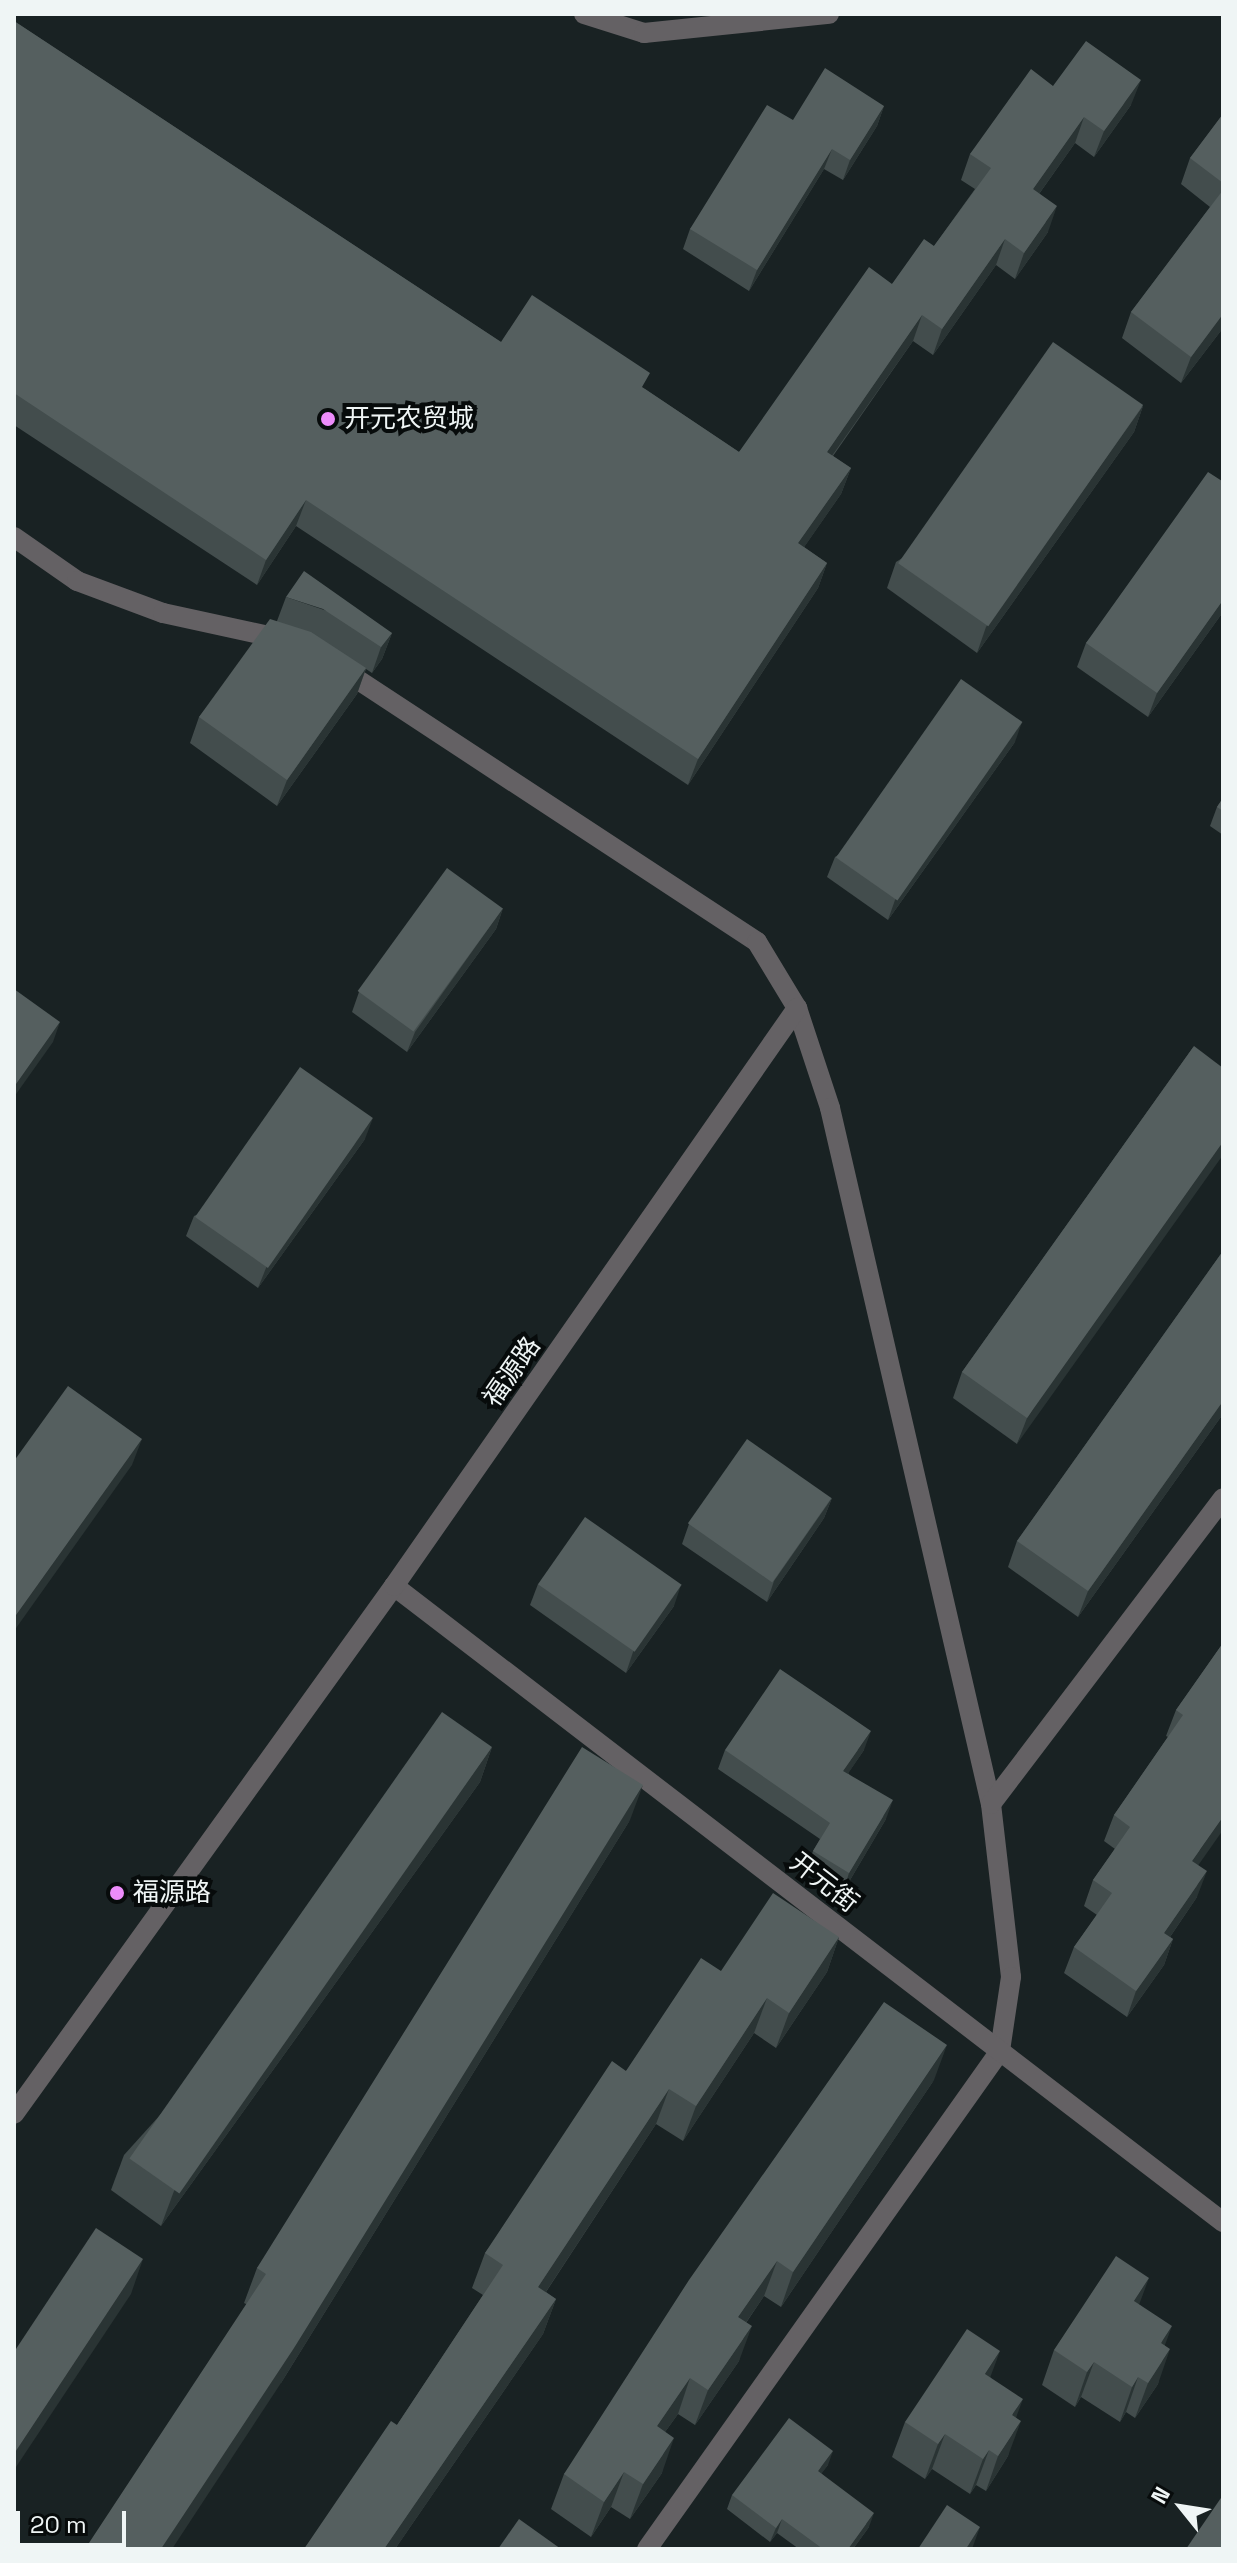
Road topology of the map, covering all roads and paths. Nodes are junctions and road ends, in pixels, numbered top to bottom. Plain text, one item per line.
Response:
1 (584, 14) edge
2 (829, 14) edge
3 (14, 537) edge
4 (797, 1008) junction
5 (1223, 1498) edge
6 (394, 1586) junction
7 (991, 1804) junction
8 (1000, 2051) junction
9 (14, 2114) edge
10 (1223, 2222) edge
11 (647, 2549) edge

1 - 2 street
3 - 4 street
4 - 6 street, 福源路
4 - 7 street
5 - 7 street
6 - 8 street, 开元街
6 - 9 street, 福源路
7 - 8 street
8 - 10 street, 开元街
8 - 11 street

